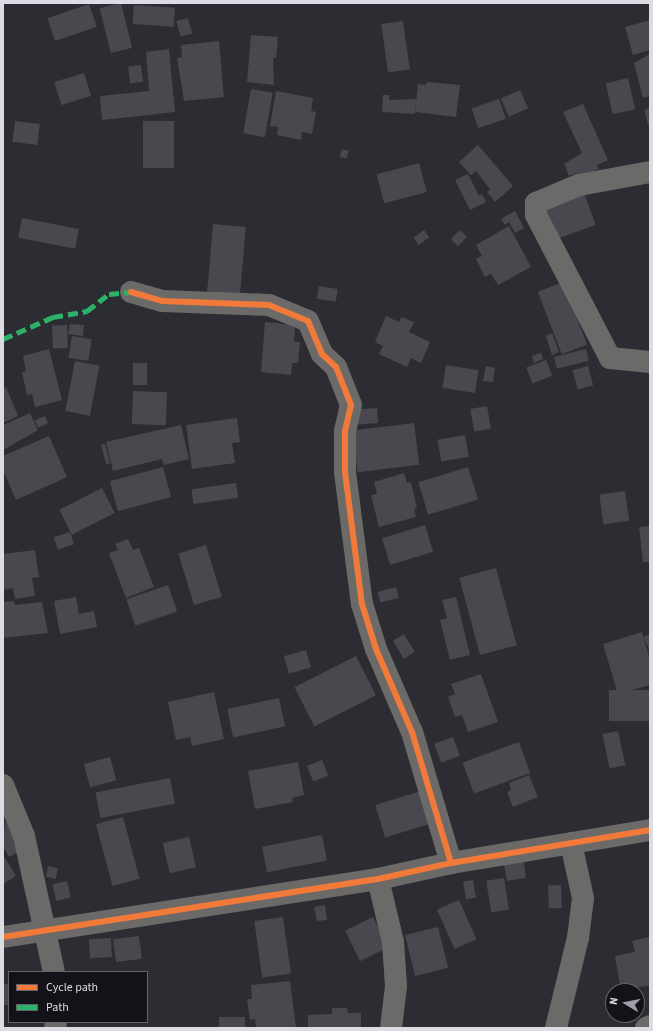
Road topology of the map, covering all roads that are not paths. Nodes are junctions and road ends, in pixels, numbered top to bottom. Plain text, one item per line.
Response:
1 (650, 172) edge
2 (130, 292) dead end
3 (650, 362) edge
4 (3, 785) edge
5 (650, 830) edge
6 (571, 843) junction
7 (451, 863) junction
8 (378, 879) junction
9 (43, 930) junction
10 (3, 937) edge
11 (54, 971) edge
12 (650, 1026) edge
13 (391, 1028) edge
14 (556, 1028) edge
15 (646, 1028) edge

1 - 3 street
2 - 7 street
4 - 9 street
5 - 6 street
6 - 7 street
6 - 14 street
7 - 8 street
8 - 9 street
8 - 13 street
9 - 10 street
9 - 11 street
12 - 15 street

